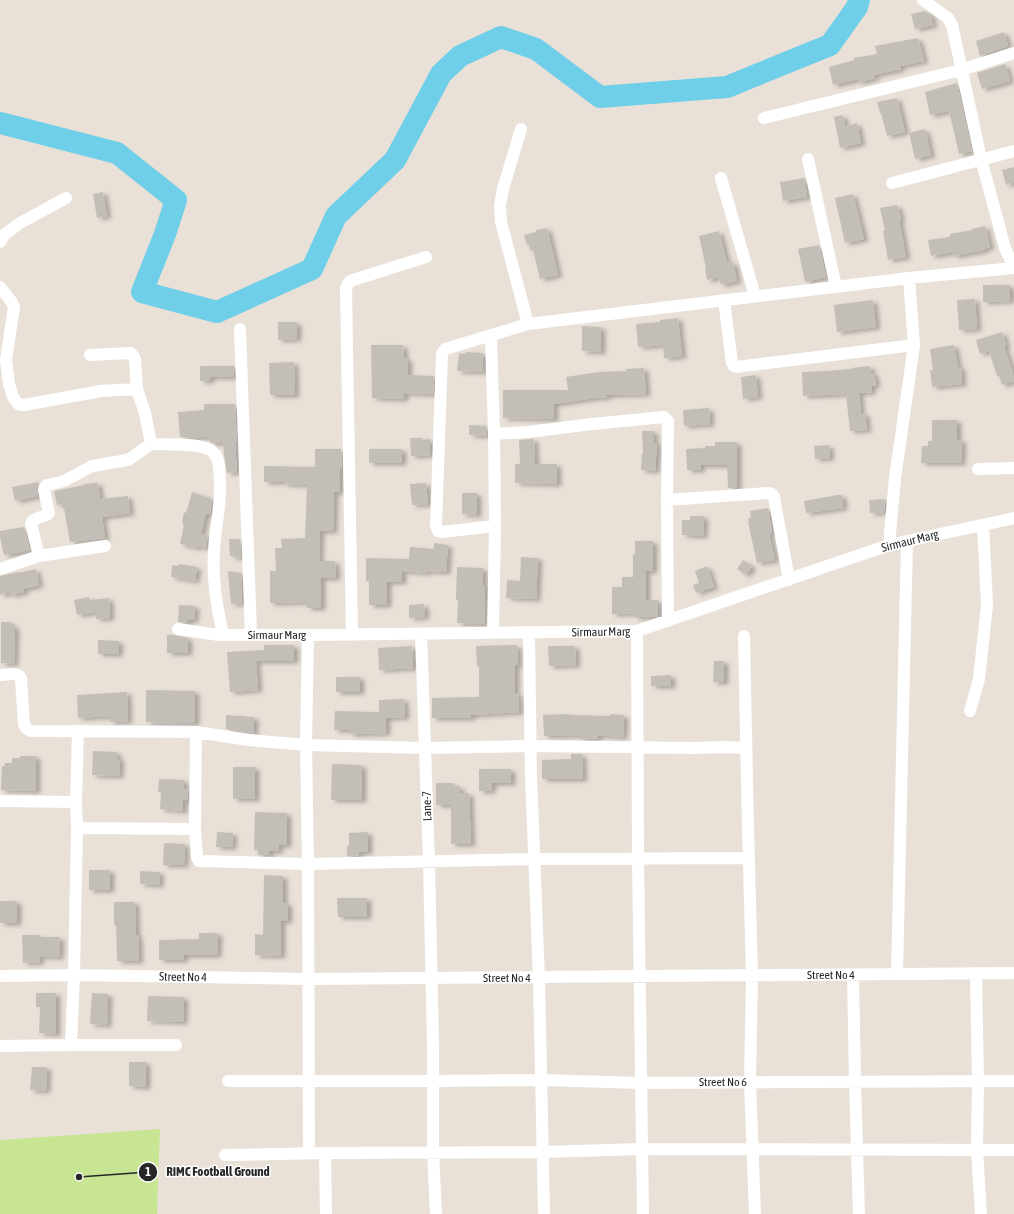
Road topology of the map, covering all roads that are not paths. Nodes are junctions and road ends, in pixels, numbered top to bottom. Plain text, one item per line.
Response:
1 (923, 0) edge
2 (1014, 54) edge
3 (961, 70) junction
4 (764, 118) dead end
5 (521, 129) dead end
6 (1014, 152) edge
7 (808, 158) dead end
8 (981, 160) junction
9 (721, 178) dead end
10 (892, 183) dead end
11 (66, 198) dead end
12 (0, 242) edge
13 (1009, 247) edge
14 (426, 257) dead end
15 (1014, 268) edge
16 (909, 278) junction
17 (0, 287) edge
18 (836, 287) junction
19 (756, 296) junction
20 (724, 300) junction
21 (528, 324) junction
22 (240, 329) dead end
23 (490, 335) junction
24 (914, 345) junction
25 (90, 355) dead end
26 (137, 389) junction
27 (494, 434) junction
28 (151, 444) junction
29 (1014, 468) edge
30 (978, 469) dead end
31 (667, 500) junction
32 (1014, 518) edge
33 (983, 525) junction
34 (495, 526) junction
35 (907, 541) junction
36 (889, 545) junction
37 (105, 546) dead end
38 (39, 556) junction
39 (0, 569) edge
40 (789, 580) junction
41 (668, 621) junction
42 (178, 629) dead end
43 (637, 631) junction
44 (493, 633) junction
45 (529, 633) junction
46 (420, 634) junction
47 (221, 635) junction
48 (250, 635) junction
49 (308, 635) junction
50 (352, 635) junction
51 (744, 636) dead end
52 (0, 675) edge
53 (970, 711) dead end
54 (78, 731) junction
55 (196, 732) junction
56 (306, 745) junction
57 (531, 746) junction
58 (638, 747) junction
59 (425, 748) junction
60 (746, 748) junction
61 (0, 801) edge
62 (76, 802) junction
63 (77, 828) junction
64 (195, 829) junction
65 (748, 858) junction
66 (535, 859) junction
67 (638, 859) junction
68 (429, 862) junction
69 (308, 864) junction
70 (1014, 973) edge
71 (853, 974) junction
72 (897, 974) junction
73 (976, 974) junction
74 (74, 975) junction
75 (752, 975) junction
76 (0, 976) edge
77 (640, 976) junction
78 (432, 978) junction
79 (539, 978) junction
80 (308, 979) junction
81 (71, 1045) junction
82 (176, 1045) dead end
83 (0, 1046) edge
84 (309, 1080) junction
85 (542, 1080) junction
86 (228, 1081) dead end
87 (432, 1081) junction
88 (1014, 1081) edge
89 (750, 1082) junction
90 (855, 1082) junction
91 (978, 1082) junction
92 (641, 1083) junction
93 (642, 1149) junction
94 (752, 1150) junction
95 (857, 1150) junction
96 (977, 1150) junction
97 (1014, 1150) edge
98 (433, 1152) junction
99 (543, 1152) junction
100 (309, 1153) junction
101 (325, 1153) junction
102 (225, 1155) dead end
103 (326, 1214) edge
104 (436, 1214) edge
105 (544, 1214) edge
106 (643, 1214) edge
107 (755, 1214) edge
108 (860, 1214) edge
109 (981, 1214) edge

1 - 3 street
2 - 3 street
3 - 4 street
3 - 8 street
5 - 21 street
6 - 8 street
7 - 18 street
8 - 10 street
8 - 13 street
9 - 19 street
11 - 12 street
13 - 15 street
14 - 50 street
15 - 16 street
16 - 18 street
16 - 24 street
17 - 26 street
18 - 19 street
19 - 20 street
20 - 21 street
20 - 24 street
21 - 23 street
22 - 48 street
23 - 27 street
23 - 34 street
24 - 36 street
25 - 26 street
26 - 28 street
27 - 31 street
27 - 34 street
28 - 38 street
28 - 47 street
29 - 30 street
31 - 40 street
31 - 41 street
32 - 33 street, Sirmaur Marg
33 - 35 street, Sirmaur Marg
33 - 53 street
34 - 44 street
35 - 36 street, Sirmaur Marg
35 - 72 street
36 - 40 street, Sirmaur Marg
37 - 38 street
38 - 39 street
40 - 41 street, Sirmaur Marg
41 - 43 street, Sirmaur Marg
42 - 47 street, Sirmaur Marg
43 - 45 street, Sirmaur Marg
43 - 58 street
44 - 45 street, Sirmaur Marg
44 - 46 street, Sirmaur Marg
45 - 57 street
46 - 50 street, Sirmaur Marg
46 - 59 street, Lane-7
47 - 48 street, Sirmaur Marg
48 - 49 street, Sirmaur Marg
49 - 50 street, Sirmaur Marg
49 - 56 street
51 - 60 street
52 - 54 street
54 - 55 street
54 - 62 street
55 - 56 street
55 - 64 street
56 - 59 street
56 - 69 street
57 - 58 street
57 - 59 street
57 - 66 street
58 - 60 street
58 - 67 street
59 - 68 street, Lane-7
60 - 65 street
61 - 62 street
62 - 63 street
63 - 64 street
63 - 74 street
64 - 69 street
65 - 67 street
65 - 75 street
66 - 67 street
66 - 68 street
66 - 79 street
67 - 77 street
68 - 69 street
68 - 78 street, Lane-7
69 - 80 street
70 - 73 street, Street No 4
71 - 72 street, Street No 4
71 - 75 street, Street No 4
71 - 90 street
72 - 73 street, Street No 4
73 - 91 street
74 - 76 street, Street No 4
74 - 80 street, Street No 4
74 - 81 street
75 - 77 street, Street No 4
75 - 89 street
77 - 79 street, Street No 4
77 - 92 street
78 - 79 street, Street No 4
78 - 80 street, Street No 4
78 - 87 street, Lane-7
79 - 85 street
80 - 84 street
81 - 82 street
81 - 83 street
84 - 86 street, Street No 6
84 - 87 street, Street No 6
84 - 100 street
85 - 87 street, Street No 6
85 - 92 street, Street No 6
85 - 99 street
87 - 98 street, Lane-7
88 - 91 street, Street No 6
89 - 90 street, Street No 6
89 - 92 street, Street No 6
89 - 94 street
90 - 91 street, Street No 6
90 - 95 street
91 - 96 street
92 - 93 street
93 - 94 street
93 - 99 street
93 - 106 street
94 - 95 street
94 - 107 street
95 - 96 street
95 - 108 street
96 - 97 street
96 - 109 street
98 - 99 street
98 - 101 street
98 - 104 street, Lane-7
99 - 105 street
100 - 101 street
100 - 102 street
101 - 103 street

